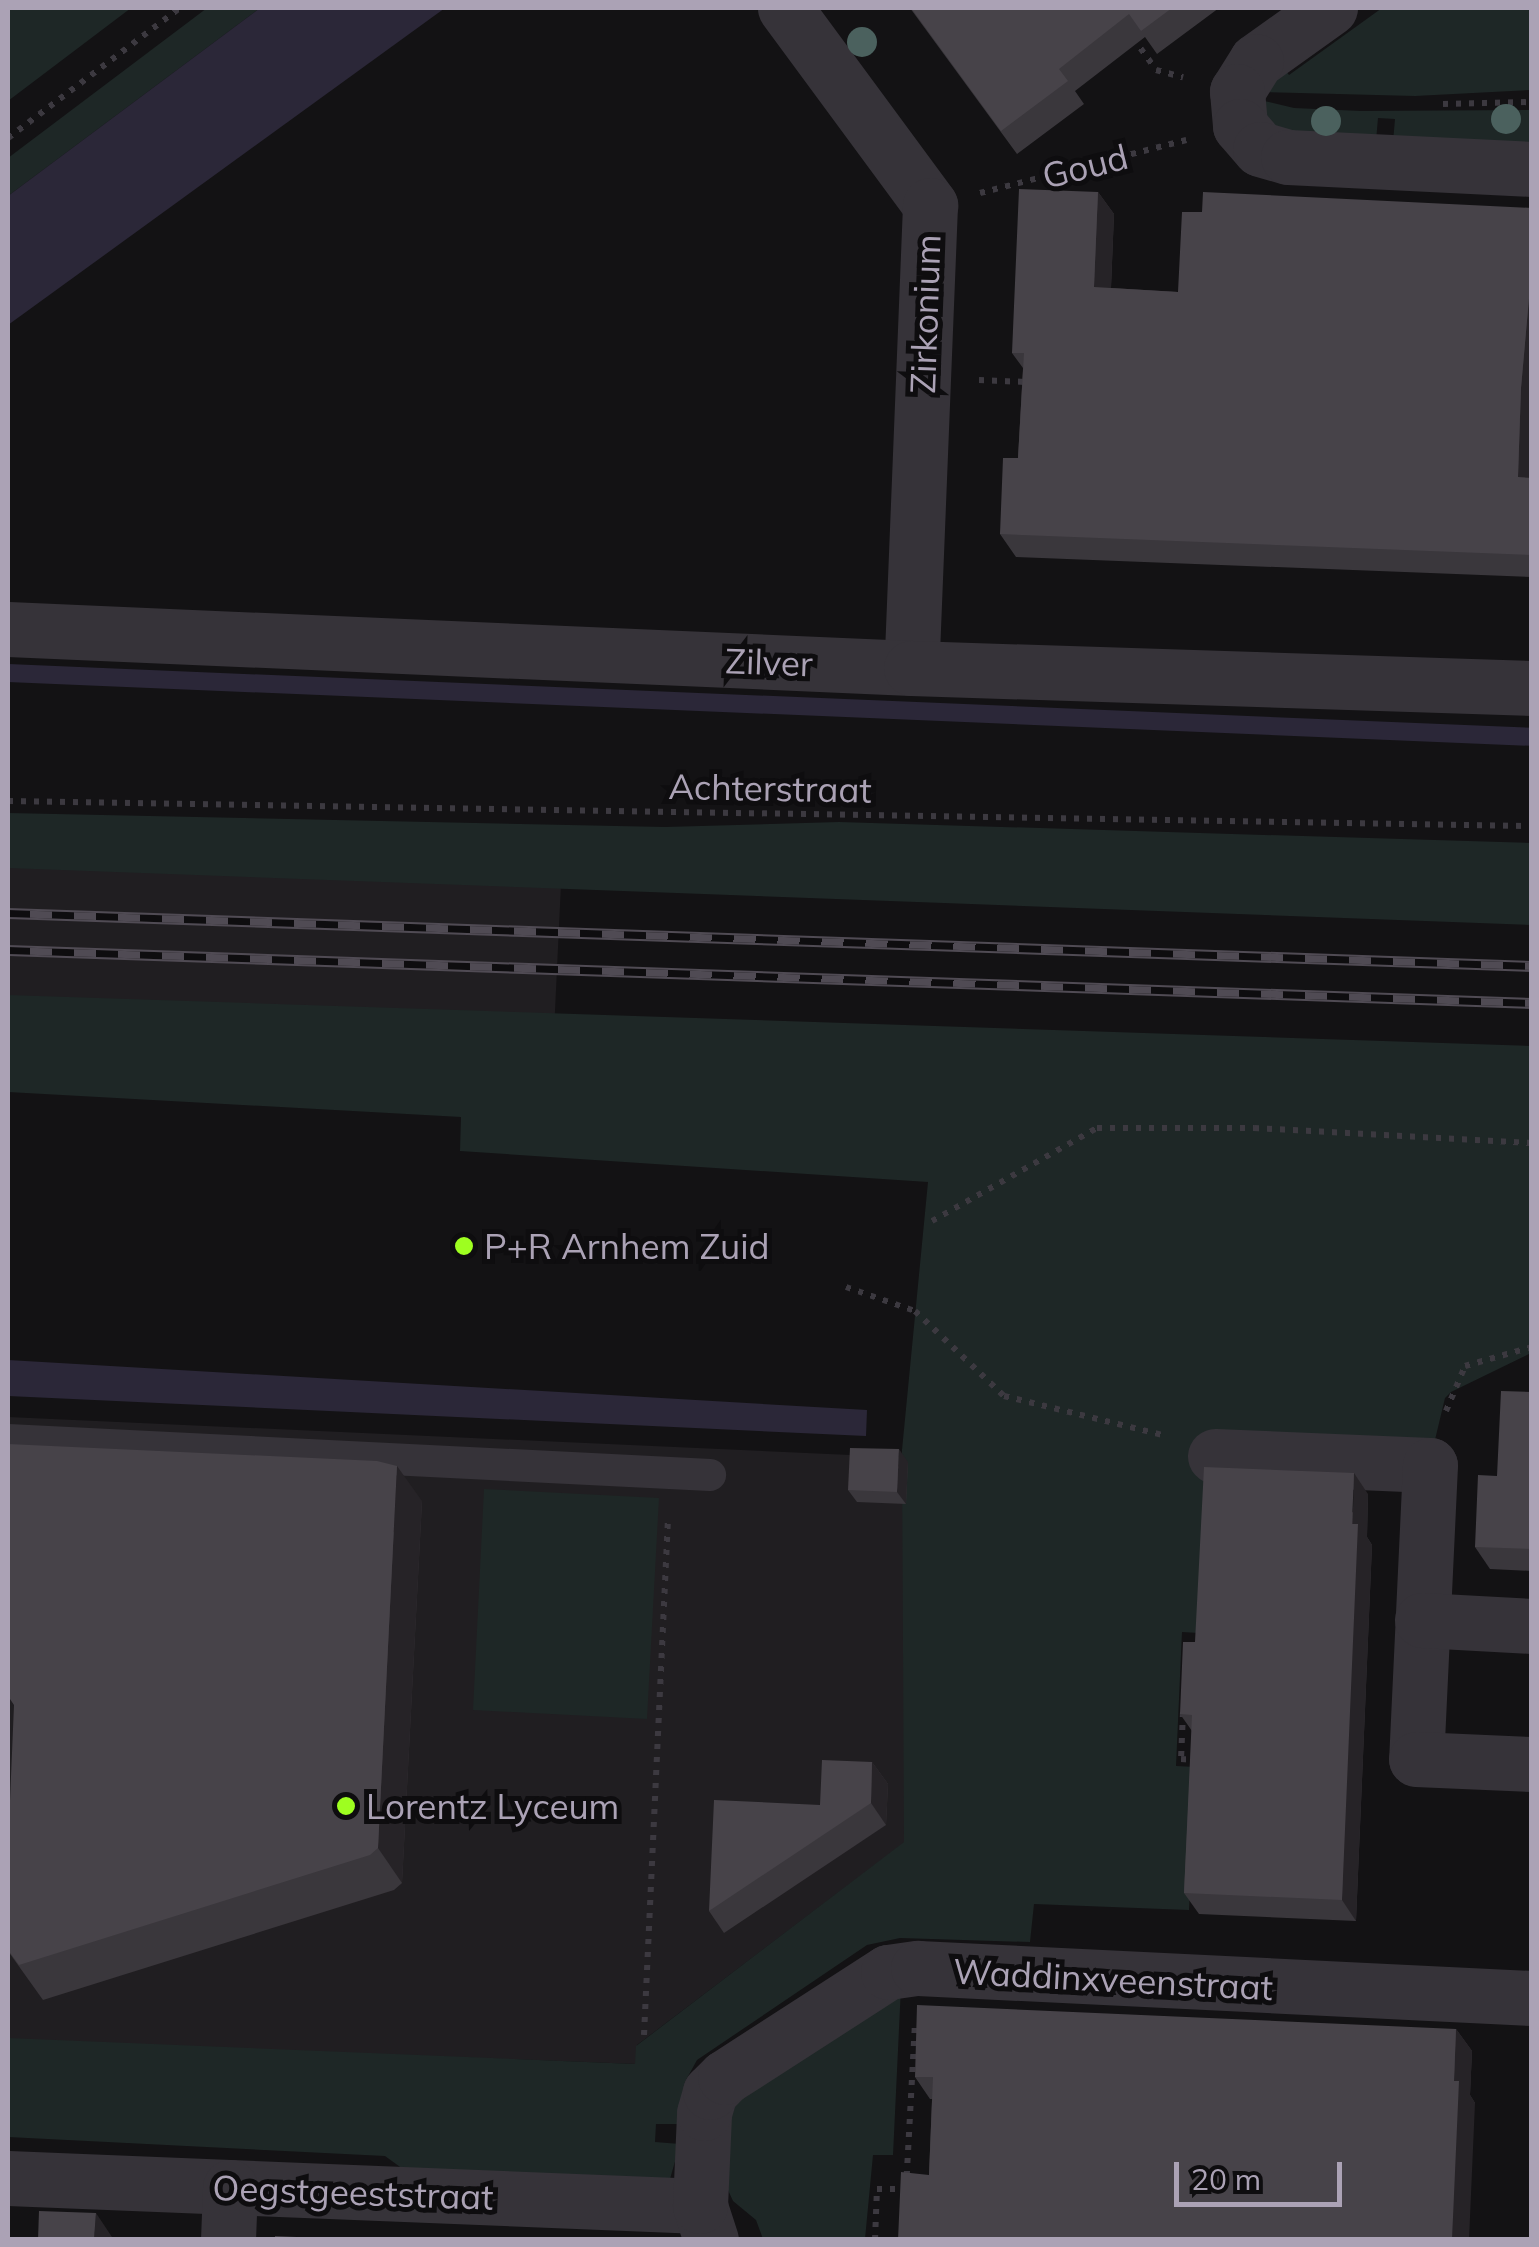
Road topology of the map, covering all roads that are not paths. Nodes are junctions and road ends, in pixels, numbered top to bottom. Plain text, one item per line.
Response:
1 (785, 8) edge
2 (1330, 8) edge
3 (1532, 168) edge
4 (8, 629) edge
5 (911, 668) junction
6 (1532, 688) edge
7 (8, 1440) edge
8 (1215, 1456) road end
9 (710, 1475) dead end
10 (1422, 1620) junction
11 (1532, 1626) edge
12 (1532, 1764) edge
13 (1532, 1998) edge
14 (8, 2178) edge
15 (229, 2214) edge
16 (706, 2223) edge

1 - 5 street, Zirkonium
2 - 3 street
4 - 5 street, Zilver
5 - 6 street, Zilver
7 - 9 lane
8 - 10 street
10 - 11 street
10 - 12 street
13 - 16 street, Waddinxveenstraat
14 - 15 street, Oegstgeeststraat
15 - 16 street, Oegstgeeststraat

